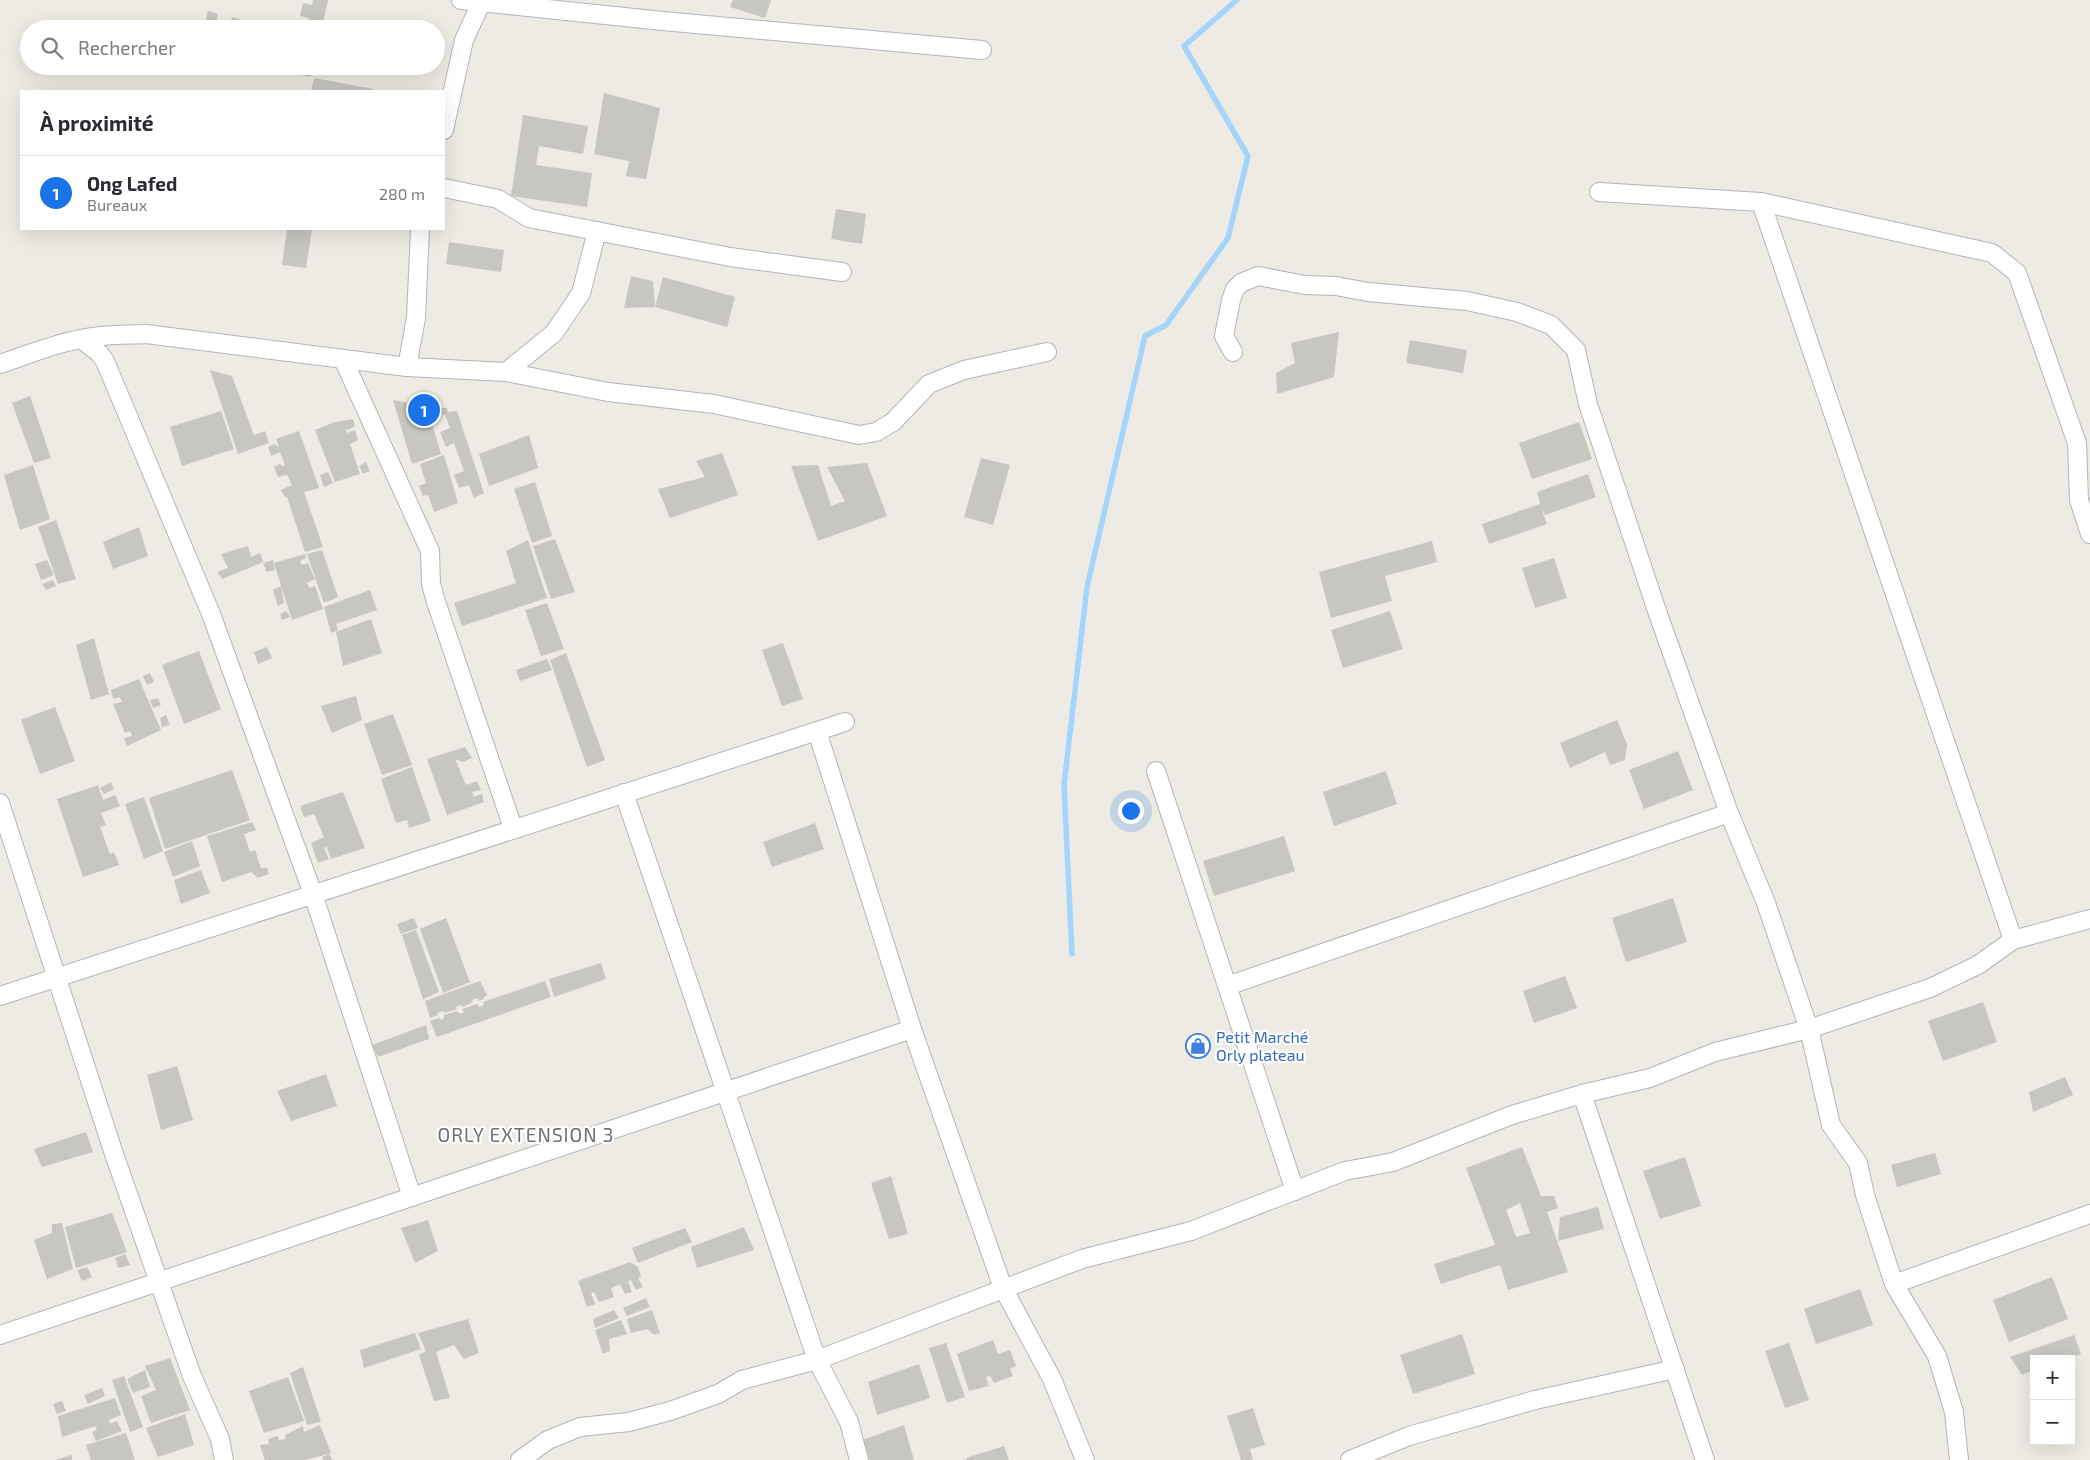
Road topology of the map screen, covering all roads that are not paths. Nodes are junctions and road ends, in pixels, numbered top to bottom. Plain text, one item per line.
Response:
1 (461, 0) edge
2 (481, 4) junction
3 (982, 50) dead end
4 (445, 126) edge
5 (445, 188) edge
6 (1599, 192) dead end
7 (1761, 202) junction
8 (420, 230) edge
9 (597, 231) junction
10 (842, 272) dead end
11 (81, 339) junction
12 (1047, 352) dead end
13 (1233, 352) dead end
14 (343, 360) junction
15 (0, 364) edge
16 (407, 367) junction
17 (506, 372) junction
18 (2090, 534) edge
19 (845, 722) dead end
20 (817, 731) junction
21 (1156, 770) dead end
22 (624, 793) junction
23 (0, 803) edge
24 (1729, 813) junction
25 (513, 828) junction
26 (313, 894) junction
27 (2090, 919) edge
28 (2013, 940) junction
29 (58, 976) junction
30 (1227, 986) junction
31 (0, 996) edge
32 (912, 1029) junction
33 (1809, 1029) junction
34 (725, 1092) junction
35 (1582, 1094) junction
36 (1295, 1191) junction
37 (412, 1197) junction
38 (2090, 1214) edge
39 (159, 1282) junction
40 (1894, 1284) junction
41 (1003, 1288) junction
42 (0, 1335) edge
43 (817, 1360) junction
44 (1675, 1369) junction
45 (224, 1460) edge
46 (520, 1460) edge
47 (859, 1460) edge
48 (1085, 1460) edge
49 (1350, 1460) edge
50 (1705, 1460) edge
51 (1958, 1460) edge

1 - 2 street
2 - 3 street
2 - 4 street
5 - 9 street
6 - 7 street
7 - 18 street
7 - 28 street
8 - 16 street
9 - 10 street
9 - 17 street
11 - 14 street
11 - 15 street
11 - 26 street
12 - 17 street
13 - 24 street
14 - 16 street
14 - 25 street
16 - 17 street
19 - 20 street
20 - 22 street
20 - 32 street
21 - 30 street
22 - 25 street
22 - 34 street
23 - 29 street
24 - 30 street
24 - 33 street
25 - 26 street
26 - 29 street
26 - 37 street
27 - 28 street
28 - 33 street
29 - 31 street
29 - 39 street
30 - 36 street
32 - 34 street
32 - 41 street
33 - 35 street
33 - 40 street
34 - 37 street
34 - 43 street
35 - 36 street
35 - 44 street
36 - 41 street
37 - 39 street
38 - 40 street
39 - 42 street
39 - 45 street
40 - 51 street
41 - 43 street
41 - 48 street
43 - 46 street
43 - 47 street
44 - 49 street
44 - 50 street

